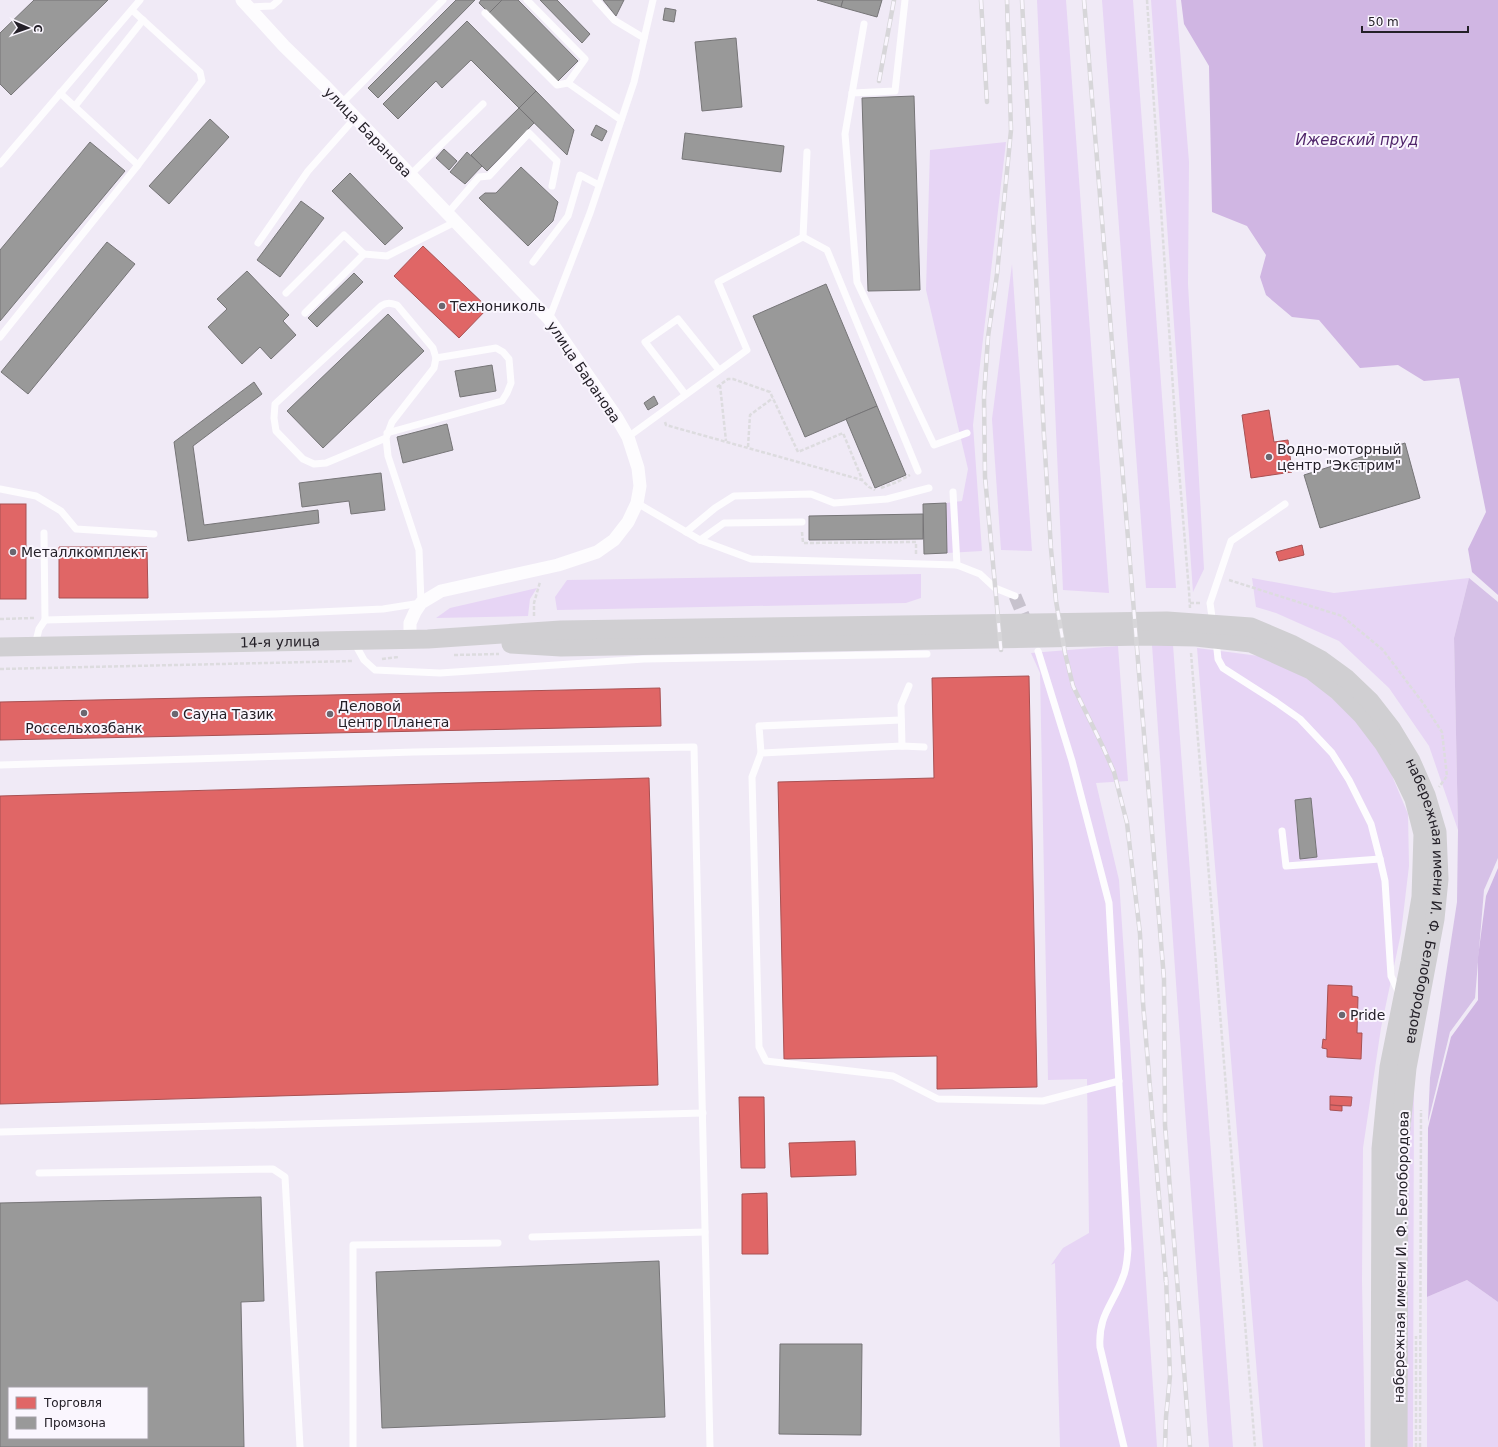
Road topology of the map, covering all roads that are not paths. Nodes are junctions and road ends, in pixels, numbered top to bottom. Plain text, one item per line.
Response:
1 (140, 0) edge
2 (279, 0) edge
3 (443, 0) edge
4 (527, 0) edge
5 (596, 0) edge
6 (653, 0) edge
7 (905, 0) edge
8 (245, 4) edge
9 (132, 10) junction
10 (484, 13) dead end
11 (143, 20) junction
12 (864, 24) dead end
13 (644, 38) junction
14 (568, 83) junction
15 (60, 93) junction
16 (852, 93) junction
17 (341, 104) junction
18 (483, 104) dead end
19 (75, 106) junction
20 (355, 118) junction
21 (621, 120) junction
22 (807, 152) dead end
23 (0, 164) edge
24 (138, 164) junction
25 (410, 175) junction
26 (599, 185) junction
27 (552, 186) dead end
28 (450, 218) junction
29 (803, 237) junction
30 (258, 244) dead end
31 (364, 254) junction
32 (533, 262) dead end
33 (286, 293) dead end
34 (305, 313) dead end
35 (549, 319) junction
36 (0, 337) edge
37 (436, 358) junction
38 (719, 370) junction
39 (685, 394) junction
40 (967, 433) dead end
41 (387, 435) junction
42 (628, 437) junction
43 (918, 471) road end
44 (930, 488) dead end
45 (0, 489) edge
46 (953, 492) dead end
47 (637, 503) junction
48 (1285, 504) dead end
49 (802, 522) road end
50 (686, 532) junction
51 (44, 533) dead end
52 (154, 534) dead end
53 (700, 540) junction
54 (957, 565) junction
55 (1014, 596) tunnel mouth
56 (421, 603) junction
57 (45, 620) junction
58 (1251, 635) junction
59 (419, 639) junction
60 (353, 640) junction
61 (0, 647) edge
62 (35, 647) junction
63 (1038, 651) dead end
64 (927, 654) dead end
65 (909, 686) dead end
66 (902, 720) junction
67 (902, 746) junction
68 (924, 747) dead end
69 (761, 753) junction
70 (0, 765) edge
71 (1282, 831) dead end
72 (1380, 859) junction
73 (1402, 999) junction
74 (1119, 1081) junction
75 (703, 1113) junction
76 (0, 1132) edge
77 (39, 1173) dead end
78 (705, 1232) junction
79 (532, 1237) dead end
80 (498, 1242) dead end
81 (300, 1447) edge
82 (353, 1447) edge
83 (710, 1447) edge
84 (1124, 1447) edge
85 (1380, 1447) edge
86 (1398, 1447) edge

1 - 9 lane
2 - 8 lane
3 - 17 lane
4 - 14 lane
5 - 13 lane
6 - 13 lane
7 - 16 lane
8 - 17 street, улица Баранова
9 - 11 lane
9 - 15 lane
10 - 14 lane
11 - 19 lane
11 - 24 lane
12 - 16 lane
13 - 21 lane
14 - 21 lane
15 - 19 lane
15 - 23 lane
16 - 40 lane
17 - 20 street, улица Баранова
18 - 25 lane
19 - 24 lane
20 - 25 street, улица Баранова
20 - 30 lane
21 - 26 lane
22 - 29 lane
24 - 36 lane
25 - 28 street, улица Баранова
26 - 32 lane
26 - 35 lane
27 - 28 lane
28 - 31 lane
28 - 35 street, улица Баранова
29 - 38 lane
29 - 43 lane
31 - 33 lane
31 - 34 lane
35 - 42 street, улица Баранова
37 - 41 lane
37 - 41 lane
37 - 41 lane
38 - 39 lane
38 - 39 lane
39 - 42 lane
41 - 56 lane
42 - 47 street, улица Баранова
44 - 50 lane
45 - 52 lane
46 - 54 lane
47 - 50 lane
47 - 56 street, улица Баранова
48 - 72 lane
49 - 53 lane
50 - 53 lane
51 - 57 lane
53 - 54 lane
54 - 55 lane
56 - 57 lane
56 - 59 street
57 - 62 lane
58 - 59 main road, 14-я улица
58 - 73 main road, набережная имени И. Ф. Белобородова
58 - 86 main road, набережная имени И. Ф. Белобородова
59 - 60 main road, 14-я улица
60 - 62 main road, 14-я улица
60 - 64 lane
61 - 62 main road, 14-я улица
63 - 74 lane
65 - 66 lane
66 - 67 lane
66 - 69 lane
67 - 68 lane
67 - 69 lane
69 - 74 lane
70 - 75 lane
71 - 72 lane
72 - 73 lane
73 - 85 main road, набережная имени И. Ф. Белобородова
74 - 84 lane
75 - 76 lane
75 - 78 lane
77 - 81 lane
78 - 79 lane
78 - 83 lane
80 - 82 lane

